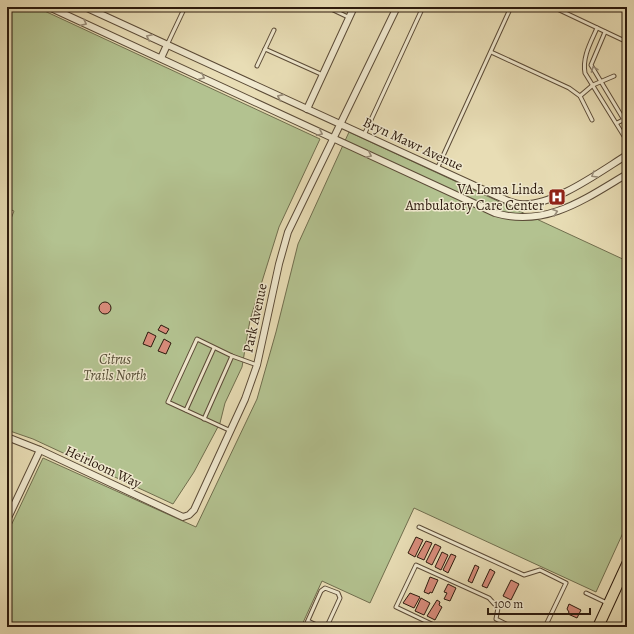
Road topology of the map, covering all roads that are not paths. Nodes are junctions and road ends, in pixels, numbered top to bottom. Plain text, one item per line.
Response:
1 (49, 7) edge
2 (85, 7) edge
3 (185, 7) edge
4 (327, 7) edge
5 (354, 7) edge
6 (397, 7) edge
7 (423, 7) edge
8 (511, 7) edge
9 (553, 7) edge
10 (350, 18) junction
11 (597, 28) junction
12 (274, 30) dead end
13 (606, 32) junction
14 (627, 42) edge
15 (167, 45) junction
16 (265, 49) junction
17 (491, 52) junction
18 (160, 58) junction
19 (257, 66) dead end
20 (323, 75) junction
21 (614, 76) dead end
22 (600, 82) junction
23 (593, 85) junction
24 (580, 96) junction
25 (307, 109) junction
26 (627, 118) edge
27 (592, 120) dead end
28 (623, 120) junction
29 (341, 124) junction
30 (616, 124) junction
31 (627, 126) edge
32 (364, 135) junction
33 (333, 139) junction
34 (627, 141) edge
35 (627, 155) edge
36 (437, 169) junction
37 (627, 174) edge
38 (214, 348) junction
39 (232, 356) junction
40 (257, 365) junction
41 (186, 410) junction
42 (204, 419) junction
43 (230, 431) junction
44 (7, 437) edge
45 (40, 450) junction
46 (189, 515) joint
47 (7, 520) edge
48 (419, 527) dead end
49 (627, 564) edge
50 (586, 594) dead end
51 (608, 604) junction
52 (308, 621) junction
53 (305, 627) edge
54 (438, 627) edge
55 (512, 627) edge
56 (545, 627) edge
57 (598, 627) edge

1 -> 18 street, Bryn Mawr Avenue
15 -> 2 street, Bryn Mawr Avenue
3 - 15 lane
4 - 10 lane
5 - 10 street
6 - 29 street, Park Avenue
7 - 32 lane
8 - 17 lane
9 - 11 lane
10 - 20 street
11 - 13 lane
11 - 23 lane
12 - 16 lane
13 - 14 lane
22 -> 13 lane
15 - 18 street
25 -> 15 street, Bryn Mawr Avenue
16 - 19 lane
16 - 20 lane
17 - 24 lane
17 - 36 lane
18 -> 33 street, Bryn Mawr Avenue
20 - 25 street
21 - 22 lane
22 - 23 lane
22 - 28 lane
23 - 24 lane
23 - 30 lane
24 - 27 lane
25 - 29 street, Bryn Mawr Avenue
26 - 28 lane
28 - 30 lane
28 - 31 lane
29 - 32 street, Bryn Mawr Avenue
29 - 33 street, Park Avenue
30 - 34 lane
32 - 36 street, Bryn Mawr Avenue
33 -> 37 street, Bryn Mawr Avenue
33 - 40 street, Park Avenue
35 -> 36 street, Bryn Mawr Avenue
38 - 39 lane
38 - 41 lane
38 - 41 lane
39 - 40 lane
39 - 42 lane
40 - 43 street, Park Avenue
41 - 42 lane
42 - 43 lane
43 - 46 street, Park Avenue
44 - 45 street, Heirloom Way
45 - 46 street, Heirloom Way
45 - 47 street
48 - 56 lane
49 - 51 main road
50 - 51 lane
51 - 57 main road
52 - 52 lane
52 - 53 lane
54 - 55 lane

